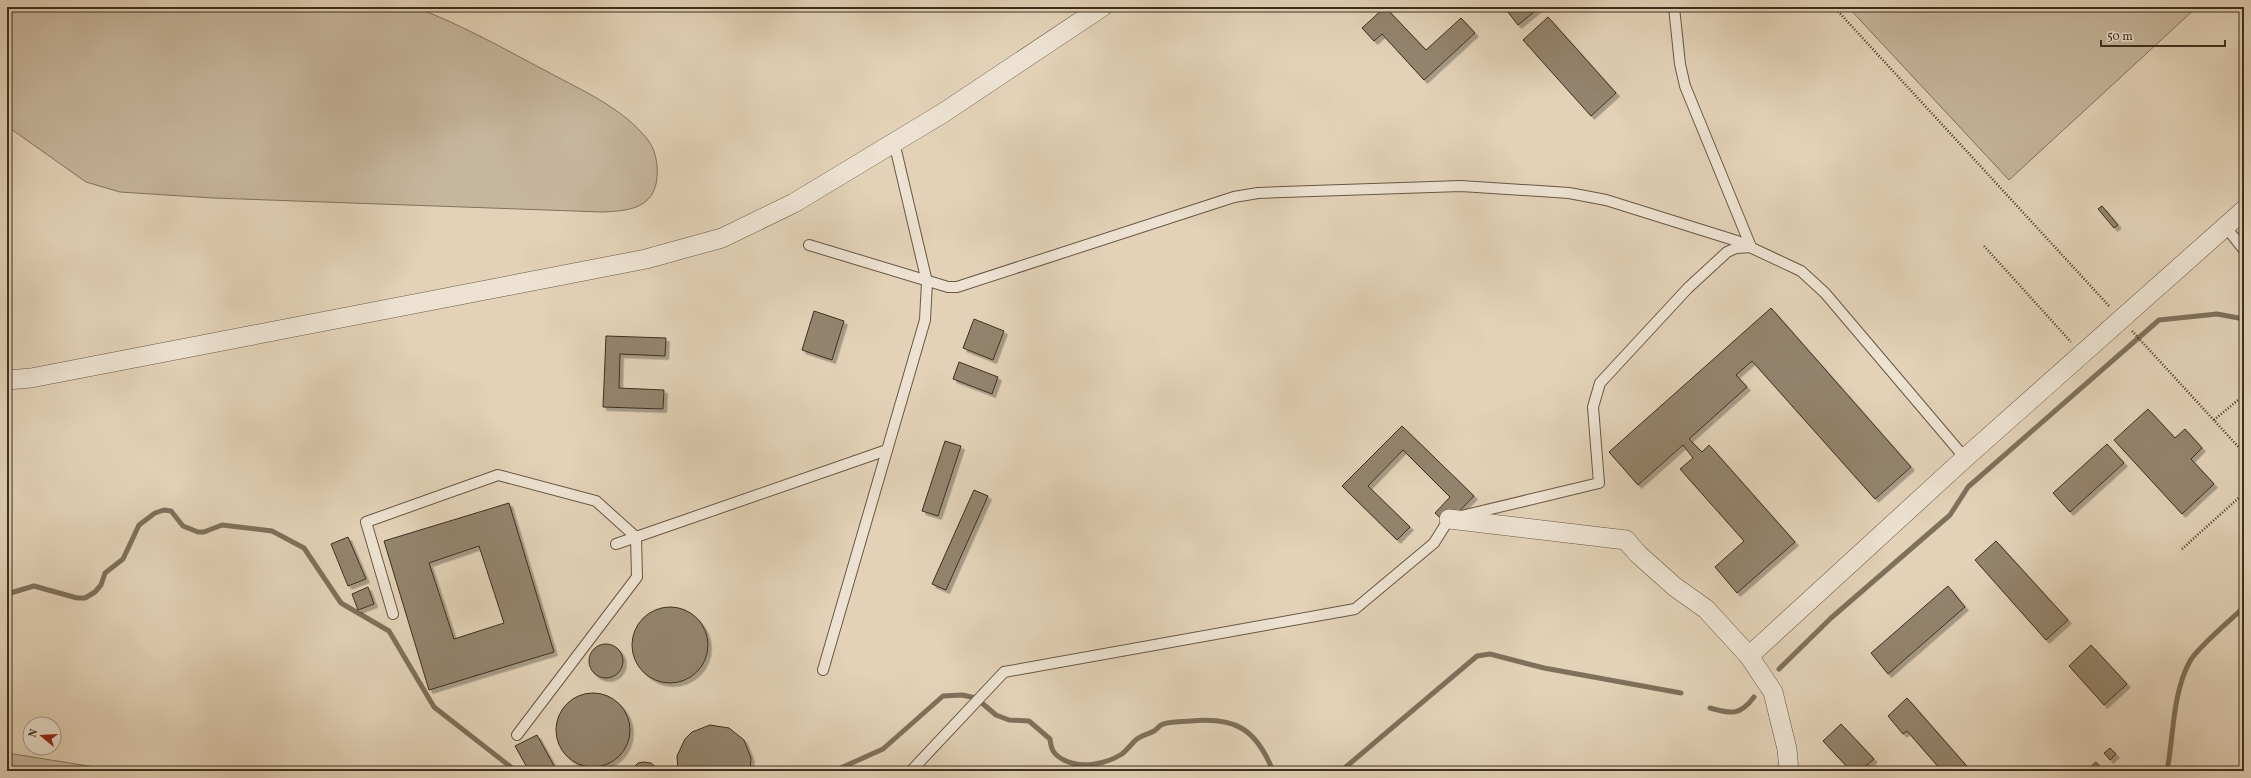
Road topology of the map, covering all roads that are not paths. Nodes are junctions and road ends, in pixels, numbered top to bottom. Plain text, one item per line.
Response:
1 (1102, 7) edge
2 (1674, 7) edge
3 (894, 142) junction
4 (2244, 210) edge
5 (2225, 226) junction
6 (809, 245) dead end
7 (1750, 247) junction
8 (2244, 250) edge
9 (927, 282) junction
10 (7, 380) edge
11 (887, 450) junction
12 (1965, 458) junction
13 (1449, 519) junction
14 (636, 537) junction
15 (616, 544) dead end
16 (393, 614) dead end
17 (1749, 656) junction
18 (823, 670) dead end
19 (517, 735) dead end
20 (911, 771) edge
21 (1789, 771) edge

1 - 3 street
2 - 7 lane
3 - 9 lane
3 - 10 street
4 - 5 street
5 - 8 lane
5 - 12 street
6 - 9 lane
7 - 9 lane
7 - 12 lane
7 - 13 lane
9 - 11 lane
11 - 14 lane
11 - 18 lane
12 - 17 street
13 - 17 street
13 - 20 lane
14 - 15 lane
14 - 16 lane
14 - 19 lane
17 - 21 street

